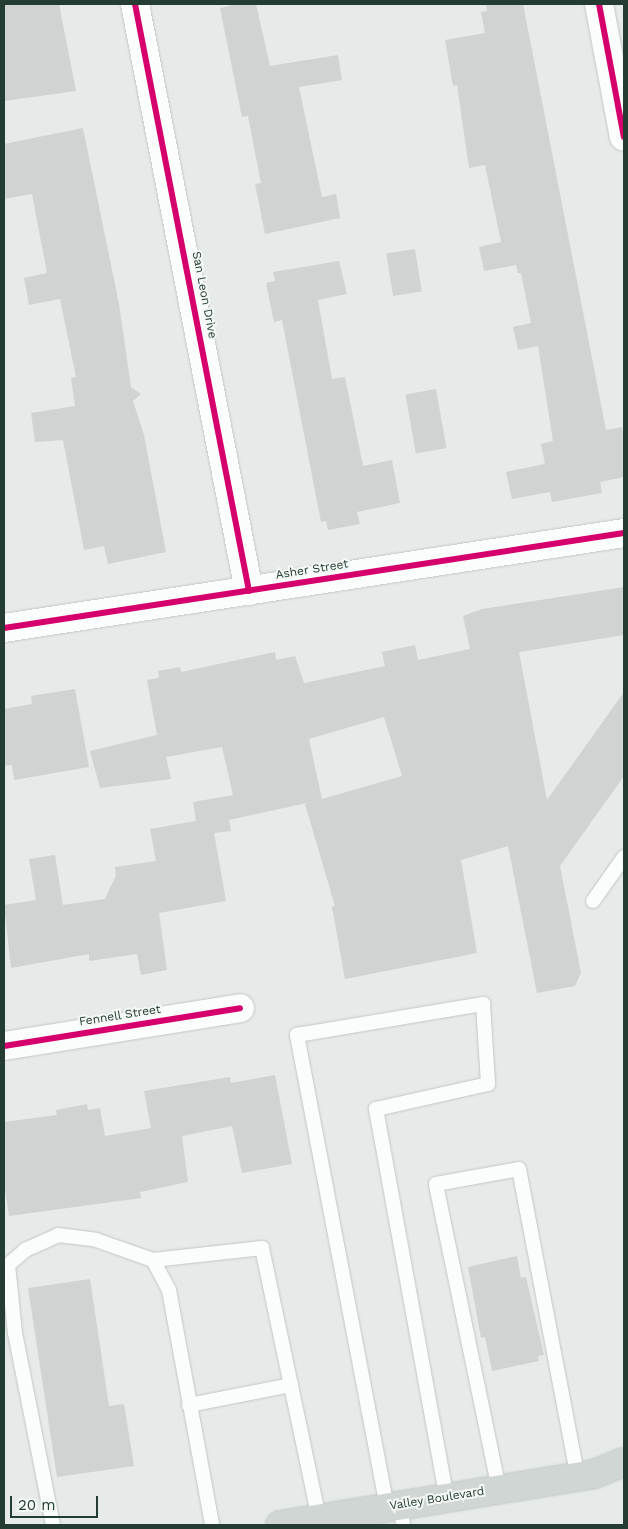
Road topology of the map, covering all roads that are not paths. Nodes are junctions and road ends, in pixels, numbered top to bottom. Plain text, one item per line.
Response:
1 (136, 4) edge
2 (599, 4) edge
3 (619, 78) edge
4 (624, 137) edge
5 (624, 533) edge
6 (249, 591) junction
7 (4, 628) edge
8 (624, 857) edge
9 (593, 901) dead end
10 (240, 1008) dead end
11 (4, 1046) edge
12 (153, 1260) junction
13 (291, 1385) junction
14 (188, 1405) junction
15 (624, 1462) edge
16 (586, 1476) junction
17 (624, 1476) edge
18 (499, 1490) junction
19 (447, 1498) junction
20 (397, 1513) edge
21 (319, 1522) edge
22 (53, 1525) edge
23 (212, 1525) edge
24 (280, 1525) edge

1 - 6 street, San Leon Drive
2 - 3 street
3 - 4 street
5 - 6 street, Asher Street
6 - 7 street, Asher Street
8 - 9 lane
10 - 11 street, Fennell Street
12 - 13 lane
12 - 14 lane
12 - 22 lane
13 - 14 lane
13 - 21 lane
14 - 23 lane
15 - 16 main road, Valley Boulevard
16 - 17 main road, Valley Boulevard
16 - 18 main road, Valley Boulevard
16 - 18 lane
18 - 19 main road, Valley Boulevard
19 - 20 main road, Valley Boulevard
19 - 20 lane
20 - 21 main road, Valley Boulevard
21 - 24 main road, Valley Boulevard

